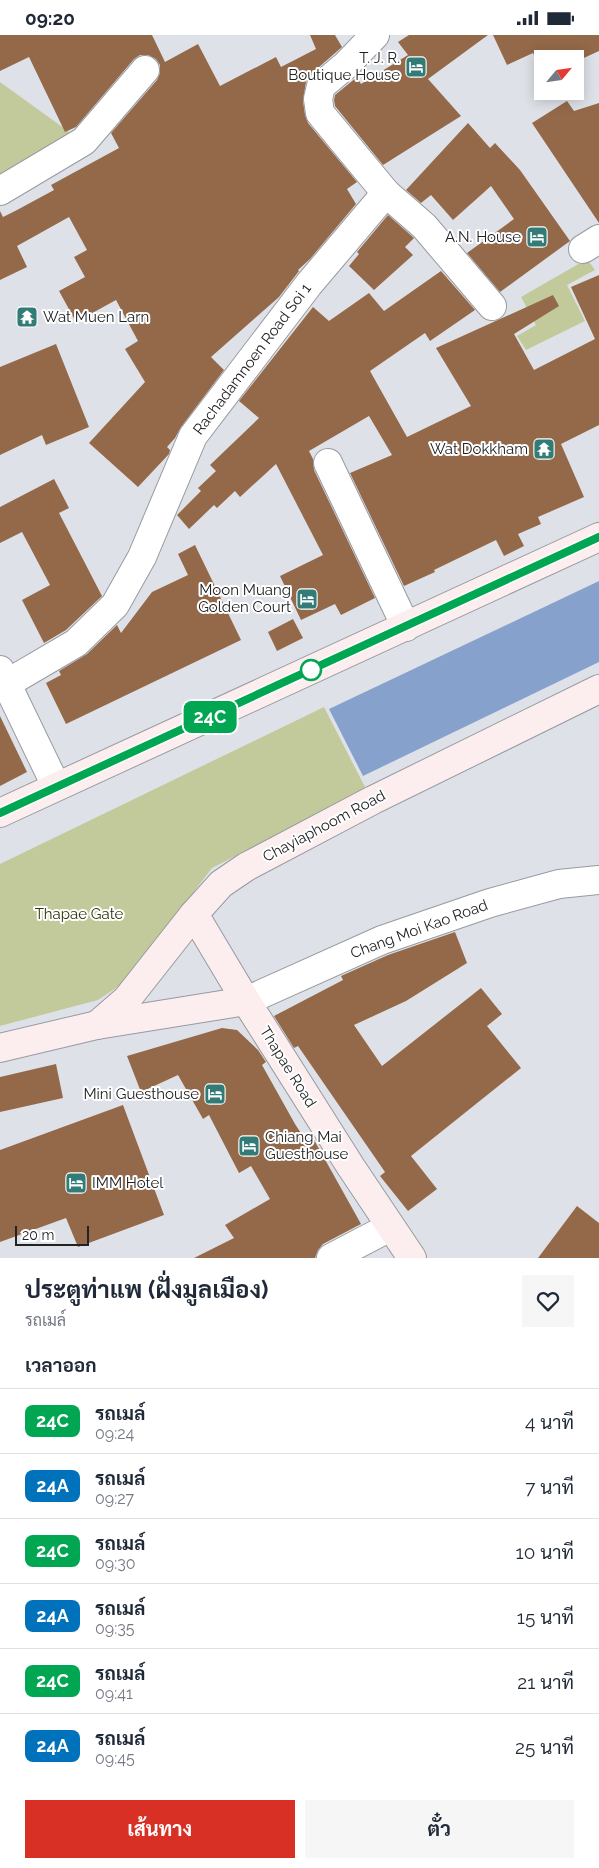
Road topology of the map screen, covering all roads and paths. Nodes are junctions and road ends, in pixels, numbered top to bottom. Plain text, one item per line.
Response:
1 (375, 35) edge
2 (145, 70) dead end
3 (0, 191) edge
4 (386, 193) junction
5 (492, 306) dead end
6 (328, 463) dead end
7 (599, 537) edge
8 (406, 627) junction
9 (3, 677) edge
10 (599, 689) edge
11 (56, 787) junction
12 (0, 813) edge
13 (599, 879) edge
14 (194, 913) junction
15 (246, 1001) junction
16 (97, 1025) junction
17 (0, 1048) edge
18 (390, 1227) junction
19 (331, 1258) edge
20 (412, 1258) edge

1 - 4 street
2 - 3 street
4 - 5 street
4 - 9 street, Rachadamnoen Road Soi 1
6 - 8 street
7 - 8 main road
8 - 11 main road
9 - 11 street
10 - 14 main road, Chayiaphoom Road
11 - 12 main road
13 - 15 street, Chang Moi Kao Road
14 - 15 main road, Thapae Road
14 - 16 main road, Chayiaphoom Road
15 - 16 main road
15 - 18 main road, Thapae Road
16 - 17 main road
18 - 19 street
18 - 20 main road, Thapae Road

